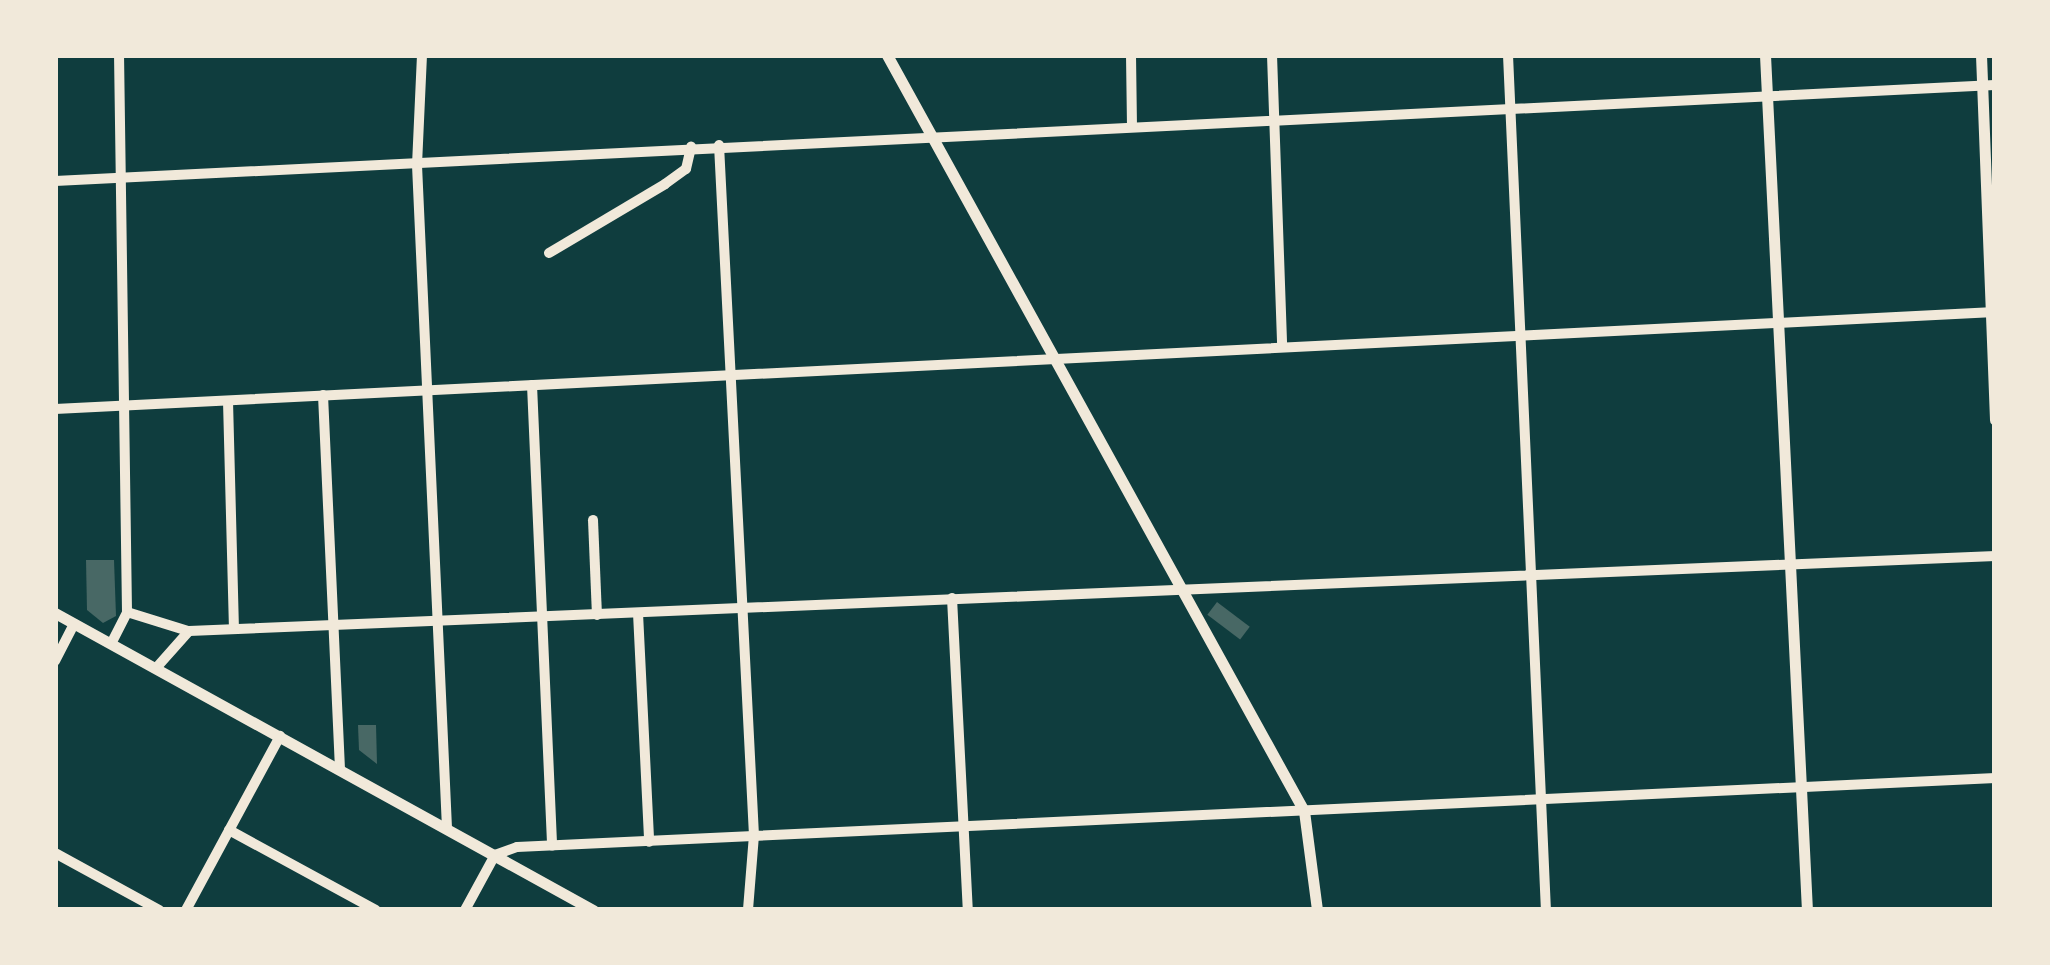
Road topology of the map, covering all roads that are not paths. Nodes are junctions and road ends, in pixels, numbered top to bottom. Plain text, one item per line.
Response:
1 (119, 55) edge
2 (422, 55) edge
3 (888, 55) edge
4 (1131, 55) edge
5 (1272, 55) edge
6 (1508, 55) edge
7 (1766, 55) edge
8 (1981, 55) edge
9 (1995, 85) edge
10 (1980, 86) junction
11 (1764, 96) junction
12 (1509, 107) junction
13 (1274, 117) junction
14 (1132, 125) junction
15 (927, 135) junction
16 (719, 145) junction
17 (691, 147) junction
18 (418, 165) junction
19 (115, 178) junction
20 (55, 181) edge
21 (548, 253) dead end
22 (1992, 312) edge
23 (1775, 329) junction
24 (1520, 335) junction
25 (1282, 344) junction
26 (1049, 356) junction
27 (732, 371) junction
28 (532, 385) junction
29 (427, 389) junction
30 (324, 395) junction
31 (228, 400) junction
32 (127, 404) junction
33 (55, 409) edge
34 (1995, 420) edge
35 (594, 520) dead end
36 (1995, 556) edge
37 (1789, 568) junction
38 (1530, 576) junction
39 (1173, 586) junction
40 (952, 598) junction
41 (742, 609) junction
42 (127, 612) junction
43 (55, 613) edge
44 (638, 613) junction
45 (596, 615) junction
46 (542, 617) junction
47 (438, 621) junction
48 (74, 624) junction
49 (334, 625) junction
50 (234, 629) junction
51 (189, 631) junction
52 (112, 642) junction
53 (55, 661) edge
54 (157, 667) junction
55 (280, 736) junction
56 (340, 768) junction
57 (1995, 778) edge
58 (1801, 789) junction
59 (1542, 802) junction
60 (1304, 811) junction
61 (447, 828) junction
62 (964, 828) junction
63 (229, 830) junction
64 (754, 835) junction
65 (649, 842) junction
66 (552, 846) junction
67 (55, 853) edge
68 (495, 854) junction
69 (159, 910) edge
70 (186, 910) edge
71 (376, 910) edge
72 (465, 910) edge
73 (593, 910) edge
74 (748, 910) edge
75 (968, 910) edge
76 (1317, 910) edge
77 (1546, 910) edge
78 (1808, 910) edge

1 - 19 street
2 - 18 street
3 - 15 street
4 - 14 street
5 - 13 street
6 - 12 street
7 - 11 street
8 - 10 street
9 - 10 street
10 - 11 street
10 - 22 street
11 - 12 street
11 - 23 street
12 - 13 street
12 - 24 street
13 - 14 street
13 - 25 street
14 - 15 street
15 - 16 street
15 - 26 street
16 - 17 street
16 - 27 street
17 - 18 street
17 - 21 street
18 - 19 street
18 - 29 street
19 - 20 street
19 - 32 street
22 - 23 street
22 - 34 street
23 - 24 street
23 - 37 street
24 - 25 street
24 - 38 street
25 - 26 street
26 - 27 street
26 - 39 street
27 - 28 street
27 - 41 street
28 - 29 street
28 - 46 street
29 - 30 street
29 - 47 street
30 - 31 street
30 - 49 street
31 - 32 street
31 - 50 street
32 - 33 street
32 - 42 street
35 - 45 street
36 - 37 street
37 - 38 street
37 - 58 street
38 - 39 street
38 - 59 street
39 - 40 street
39 - 60 street
40 - 41 street
40 - 62 street
41 - 44 street
41 - 64 street
42 - 51 street
42 - 52 street
43 - 48 street
44 - 45 street
44 - 65 street
45 - 46 street
46 - 47 street
46 - 66 street
47 - 49 street
47 - 61 street
48 - 52 street
48 - 53 street
49 - 50 street
49 - 56 street
50 - 51 street
51 - 54 street
52 - 54 street
54 - 55 street
55 - 56 street
55 - 63 street
56 - 61 street
57 - 58 street
58 - 59 street
58 - 78 street
59 - 60 street
59 - 77 street
60 - 62 street
60 - 76 street
61 - 68 street
62 - 64 street
62 - 75 street
63 - 70 street
63 - 71 street
64 - 65 street
64 - 74 street
65 - 66 street
66 - 68 street
67 - 69 street
68 - 72 street
68 - 73 street

